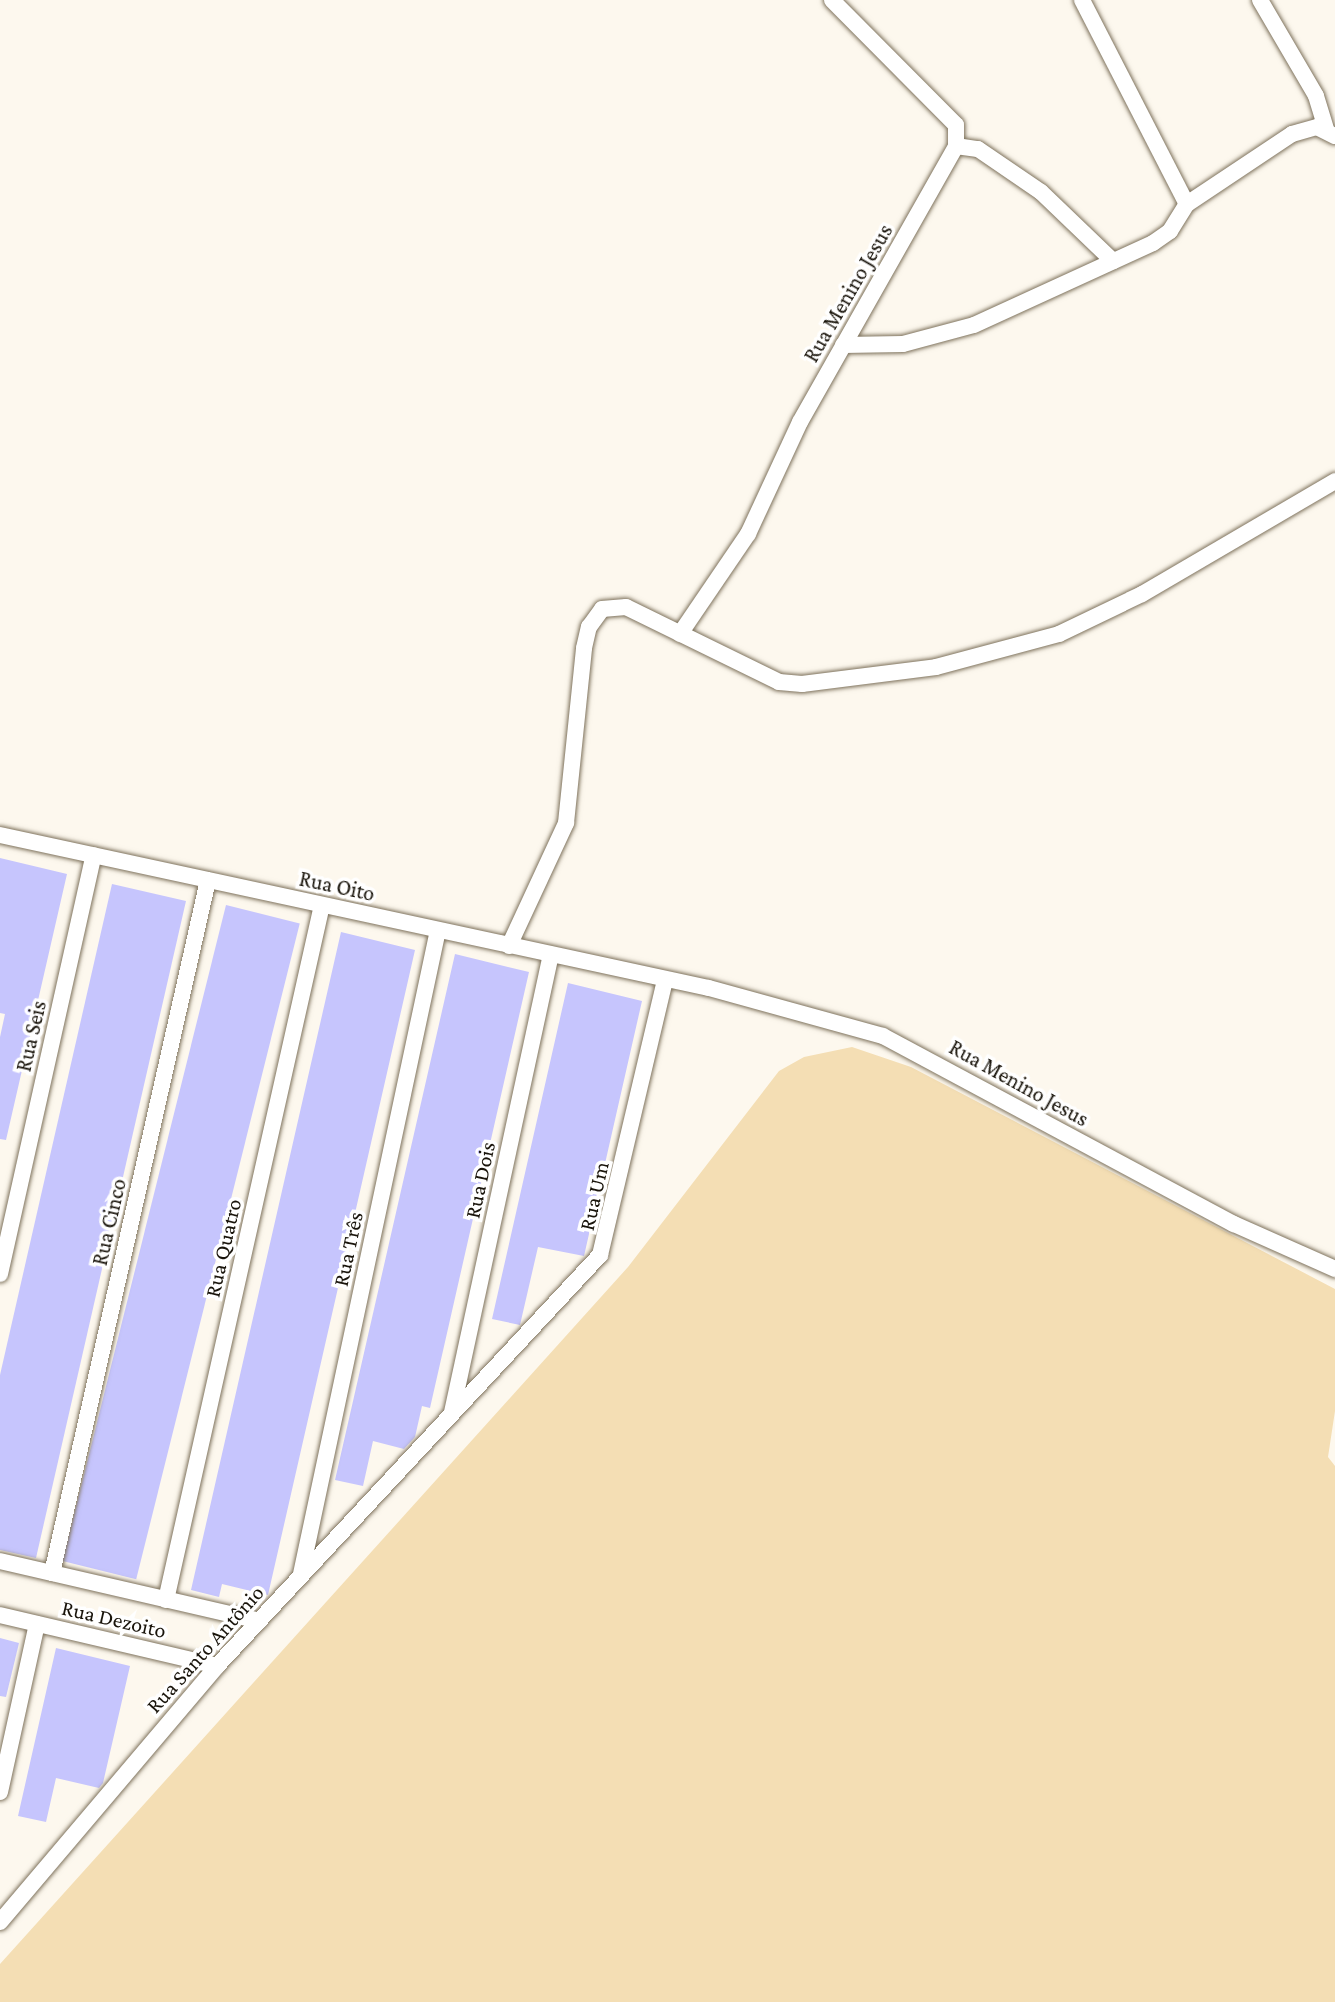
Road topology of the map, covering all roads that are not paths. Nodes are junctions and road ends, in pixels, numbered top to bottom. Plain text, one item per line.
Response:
1 (832, 0) edge
2 (1082, 0) edge
3 (1260, 0) edge
4 (1330, 132) edge
5 (956, 146) junction
6 (1187, 204) junction
7 (1113, 261) junction
8 (843, 345) junction
9 (1335, 481) edge
10 (680, 634) junction
11 (0, 835) edge
12 (94, 855) junction
13 (208, 880) junction
14 (322, 905) junction
15 (438, 930) junction
16 (509, 946) junction
17 (551, 955) junction
18 (665, 980) junction
19 (1335, 1269) edge
20 (0, 1274) edge
21 (452, 1414) junction
22 (0, 1561) edge
23 (52, 1573) junction
24 (300, 1576) junction
25 (166, 1600) junction
26 (0, 1615) edge
27 (259, 1621) junction
28 (37, 1624) junction
29 (217, 1666) junction
30 (0, 1792) edge
31 (0, 1922) edge

1 - 5 street
2 - 6 street
3 - 4 street
4 - 6 street
5 - 7 street
5 - 8 street, Rua Menino Jesus
6 - 7 street
7 - 8 street
8 - 10 street, Rua Menino Jesus
9 - 10 street
10 - 16 street
11 - 12 street, Rua Oito
12 - 13 street, Rua Oito
12 - 20 street, Rua Seis
13 - 14 street, Rua Oito
13 - 23 street, Rua Cinco
14 - 15 street, Rua Oito
14 - 25 street, Rua Quatro
15 - 16 street, Rua Oito
15 - 24 street, Rua Três
16 - 17 street, Rua Oito
17 - 18 street, Rua Oito
17 - 21 street, Rua Dois
18 - 19 street, Rua Menino Jesus
18 - 21 street, Rua Um
21 - 24 street, Rua Santo Antônio
22 - 23 street
23 - 25 street
24 - 27 street, Rua Santo Antônio
25 - 27 street
26 - 28 street, Rua Dezoito
27 - 29 street, Rua Santo Antônio
28 - 29 street, Rua Dezoito
28 - 30 street
29 - 31 street, Rua Santo Antônio

